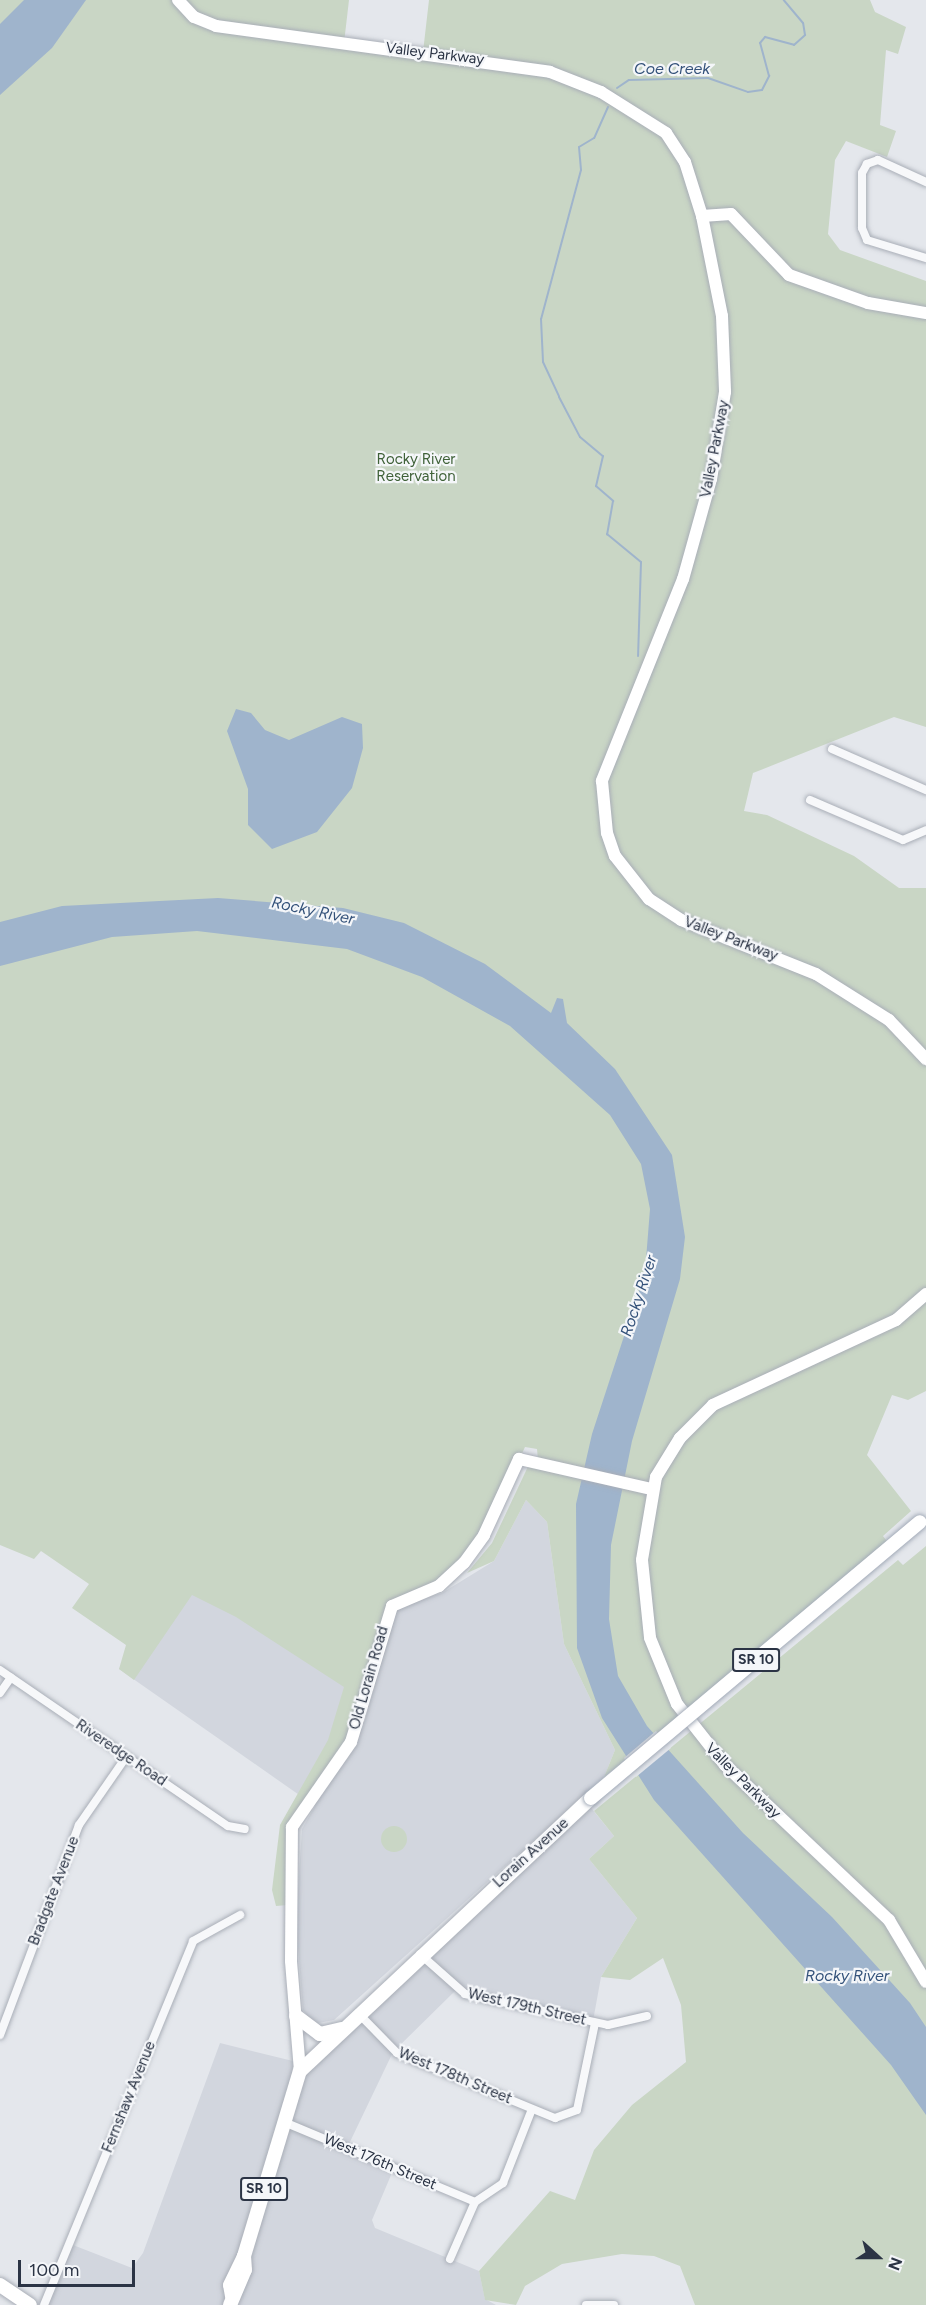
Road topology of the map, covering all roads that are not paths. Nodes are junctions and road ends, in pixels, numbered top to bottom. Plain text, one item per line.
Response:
1 (178, 0) edge
2 (926, 182) edge
3 (702, 216) junction
4 (926, 258) edge
5 (926, 313) edge
6 (832, 748) dead end
7 (926, 790) edge
8 (810, 800) dead end
9 (926, 830) edge
10 (926, 1059) edge
11 (926, 1294) edge
12 (651, 1489) junction
13 (923, 1520) edge
14 (0, 1670) edge
15 (11, 1677) junction
16 (0, 1693) edge
17 (126, 1757) junction
18 (245, 1829) dead end
19 (240, 1915) dead end
20 (420, 1954) junction
21 (926, 1982) edge
22 (358, 2013) junction
23 (296, 2016) junction
24 (647, 2016) dead end
25 (595, 2023) junction
26 (343, 2028) junction
27 (0, 2035) edge
28 (300, 2071) junction
29 (532, 2109) junction
30 (284, 2122) junction
31 (475, 2202) junction
32 (450, 2259) dead end
33 (0, 2285) edge
34 (231, 2300) edge
35 (30, 2305) edge
36 (44, 2305) edge
37 (586, 2305) edge
38 (614, 2305) edge

1 - 3 street, Valley Parkway
2 - 4 street
3 - 5 street
3 - 10 street, Valley Parkway
6 - 7 street
8 - 9 street
11 - 12 street, Valley Parkway
12 - 21 street, Valley Parkway
12 - 23 street, Old Lorain Road
13 - 20 main road, Lorain Avenue / SR 10, bridge
14 - 15 street, Riveredge Road
15 - 16 street
15 - 17 street, Riveredge Road
17 - 18 street, Riveredge Road
17 - 27 street, Bradgate Avenue
19 - 36 street, Fernshaw Avenue
20 - 22 main road, Lorain Avenue / SR 10
20 - 25 street, West 179th Street
22 - 26 main road, Lorain Avenue / SR 10
22 - 29 street, West 178th Street
23 - 26 main road
23 - 28 street, Old Lorain Road
24 - 25 street, West 179th Street
25 - 29 street, West 178th Street
26 - 28 main road, Lorain Avenue / SR 10
28 - 30 main road, Lorain Avenue / SR 10
29 - 31 street
30 - 31 street, West 176th Street
30 - 34 main road, Lorain Avenue / SR 10
31 - 32 street
33 - 35 main road
37 - 38 street

